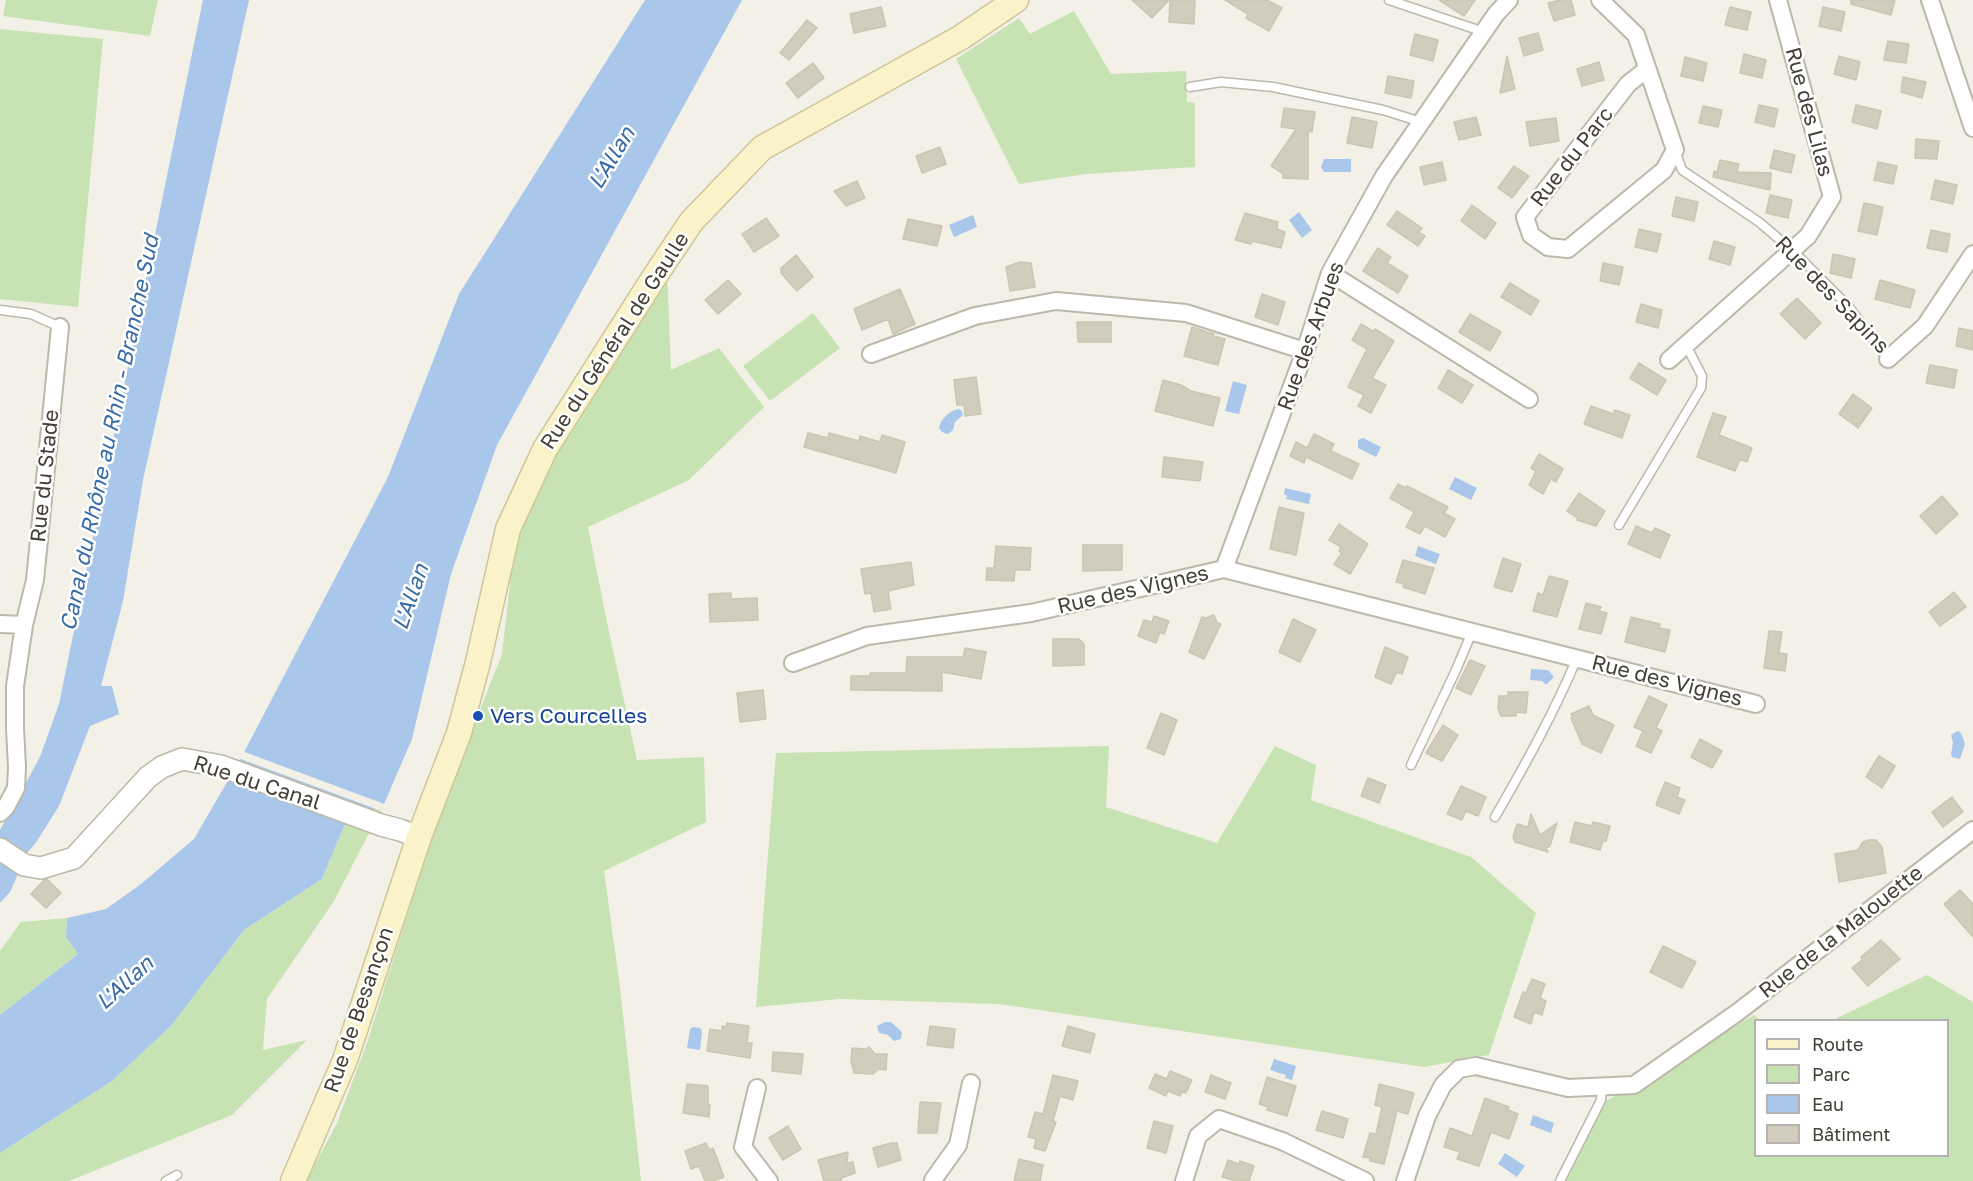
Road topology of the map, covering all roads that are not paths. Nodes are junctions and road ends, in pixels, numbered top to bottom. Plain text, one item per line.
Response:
1 (1016, 0) edge
2 (1389, 0) edge
3 (1509, 0) edge
4 (1600, 0) edge
5 (1778, 0) edge
6 (1930, 0) edge
7 (1484, 32) junction
8 (1647, 69) junction
9 (1190, 87) dead end
10 (1422, 122) junction
11 (1973, 128) edge
12 (1675, 150) junction
13 (1792, 250) junction
14 (1973, 254) edge
15 (1330, 273) junction
16 (0, 310) edge
17 (60, 327) joint
18 (1686, 345) junction
19 (1305, 351) junction
20 (870, 354) dead end
21 (1888, 359) joint
22 (1669, 360) dead end
23 (1529, 399) dead end
24 (1619, 525) dead end
25 (1224, 569) junction
26 (0, 624) edge
27 (24, 625) junction
28 (1472, 632) junction
29 (1577, 658) junction
30 (794, 663) dead end
31 (1756, 704) dead end
32 (1411, 765) dead end
33 (0, 813) edge
34 (1495, 817) dead end
35 (1973, 830) edge
36 (419, 837) junction
37 (0, 849) edge
38 (971, 1083) dead end
39 (1602, 1086) junction
40 (757, 1088) dead end
41 (177, 1175) dead end
42 (166, 1181) edge
43 (293, 1181) edge
44 (769, 1181) edge
45 (931, 1181) edge
46 (1184, 1181) edge
47 (1365, 1181) edge
48 (1405, 1181) edge
49 (1560, 1181) edge

1 - 36 main road, Rue du Général de Gaulle
2 - 7 lane
3 - 7 street, Rue des Arbues
4 - 8 street
5 - 13 street, Rue des Lilas
6 - 11 street
7 - 10 street, Rue des Arbues
8 - 12 street
8 - 12 street, Rue du Parc
9 - 10 lane
10 - 15 street, Rue des Arbues
12 - 13 lane, Rue des Sapins
13 - 18 street, Rue des Lilas
13 - 21 lane, Rue des Sapins
14 - 21 street, Rue des Sapins
15 - 19 street, Rue des Arbues
15 - 23 street
16 - 17 lane
17 - 27 street, Rue du Stade
18 - 22 street, Rue des Lilas
18 - 24 lane
19 - 20 street
19 - 25 street, Rue des Arbues
25 - 28 street, Rue des Vignes
25 - 30 street, Rue des Vignes
26 - 27 street
27 - 33 street, Rue du Stade
28 - 29 street, Rue des Vignes
28 - 32 lane
29 - 31 street, Rue des Vignes
29 - 34 lane, Rue des Vignes
35 - 39 street, Rue de la Malouette
36 - 37 street, Rue du Canal
36 - 43 main road, Rue de Besançon
38 - 45 street
39 - 48 street, Rue de la Malouette
39 - 49 lane
40 - 44 street
41 - 42 lane
46 - 47 street

